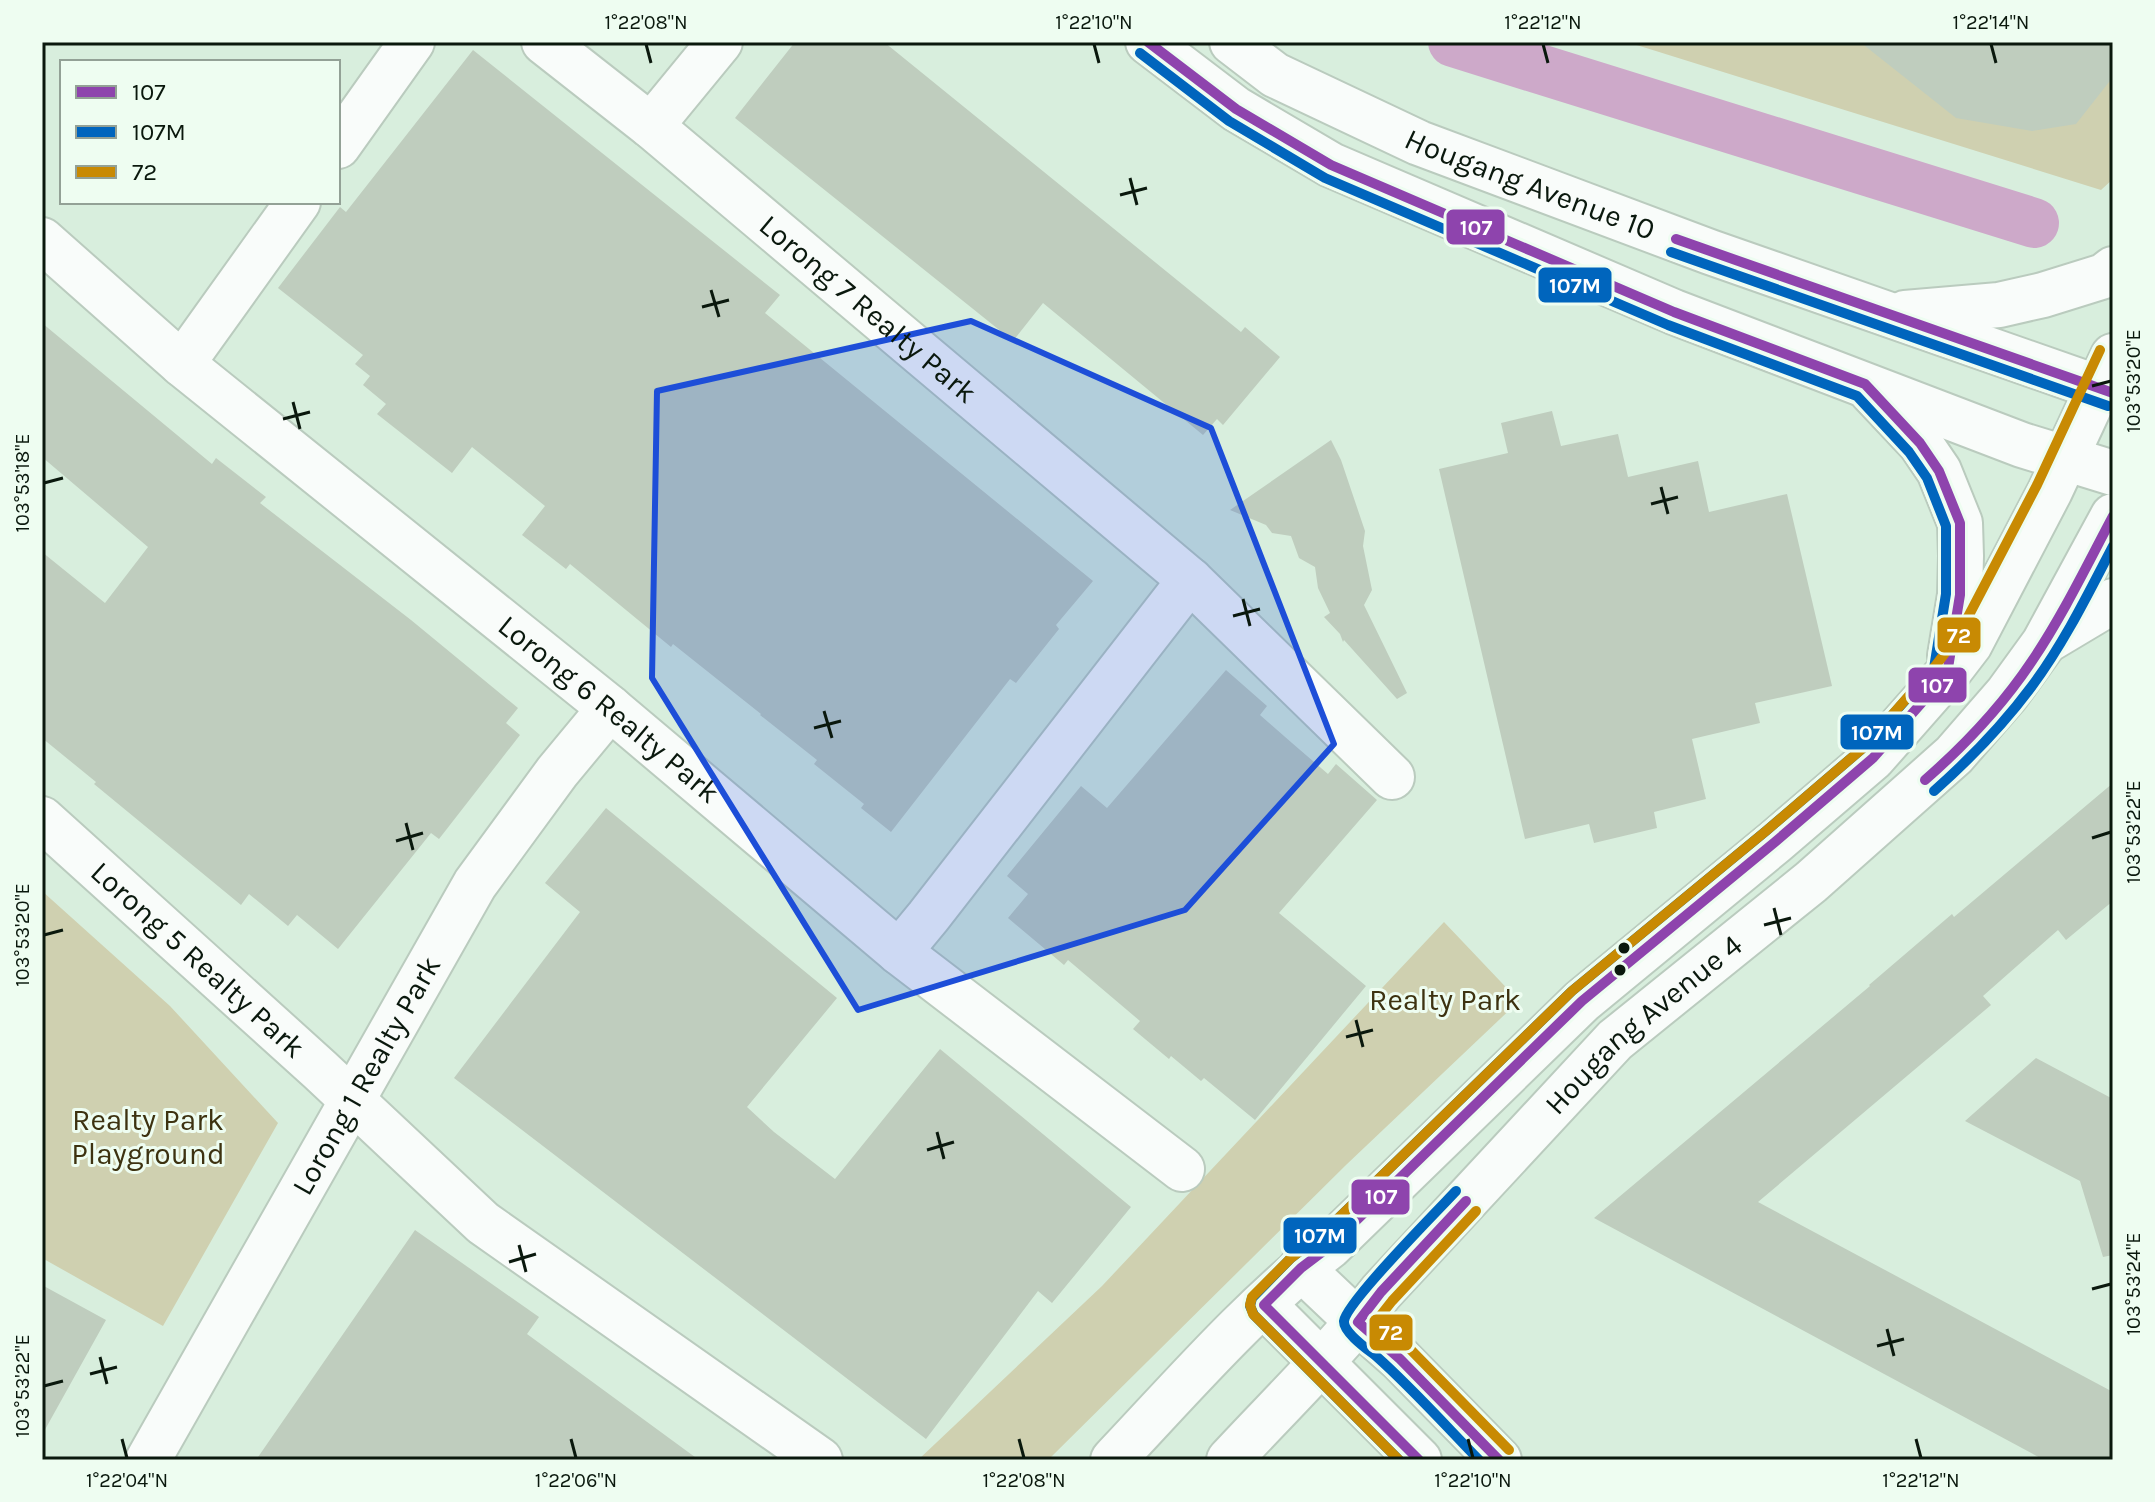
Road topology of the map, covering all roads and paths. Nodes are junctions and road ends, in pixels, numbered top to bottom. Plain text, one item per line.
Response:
1 (412, 42) edge
2 (544, 42) edge
3 (720, 42) edge
4 (1148, 42) edge
5 (1232, 42) edge
6 (651, 126) junction
7 (340, 143) edge
8 (297, 204) edge
9 (42, 240) edge
10 (2113, 269) edge
11 (1890, 314) junction
12 (182, 364) junction
13 (2108, 379) edge
14 (1865, 384) junction
15 (2066, 459) junction
16 (2113, 473) edge
17 (2113, 516) edge
18 (1190, 580) junction
19 (2113, 601) edge
20 (2044, 643) junction
21 (1947, 674) junction
22 (610, 708) junction
23 (1392, 777) dead end
24 (42, 819) edge
25 (899, 952) junction
26 (353, 1101) junction
27 (1182, 1169) dead end
28 (1301, 1268) junction
29 (1264, 1305) junction
30 (1358, 1322) junction
31 (1321, 1364) junction
32 (148, 1460) edge
33 (820, 1460) edge
34 (1113, 1460) edge
35 (1229, 1460) edge
36 (1419, 1460) edge
37 (1499, 1460) edge

1 - 7 street
2 - 6 street, Lorong 7 Realty Park
3 - 6 street
4 - 14 street, Hougang Avenue 10
5 - 11 street, Hougang Avenue 10
6 - 18 street, Lorong 7 Realty Park
8 - 12 street
9 - 12 street, Lorong 6 Realty Park
10 - 11 street
11 - 13 street, Hougang Avenue 10
12 - 22 street, Lorong 6 Realty Park
13 - 15 street, Hougang Avenue 4
14 - 15 street, Hougang Avenue 10
14 - 21 street
15 - 16 street, Hougang Avenue 10
15 - 21 street, Hougang Avenue 4
17 - 20 street, Hougang Avenue 4
18 - 23 street, Lorong 7 Realty Park
18 - 25 street
19 - 20 street
20 - 30 street, Hougang Avenue 4
21 - 28 street, Hougang Avenue 4
22 - 25 street, Lorong 6 Realty Park
22 - 26 street, Lorong 1 Realty Park
24 - 26 street, Lorong 5 Realty Park
25 - 27 street, Lorong 6 Realty Park
26 - 32 street, Lorong 1 Realty Park
26 - 33 street, Lorong 5 Realty Park
28 - 29 street, Hougang Avenue 4
28 - 30 street
29 - 31 street
29 - 34 street, Hougang Avenue 4
30 - 31 street, Hougang Avenue 4
30 - 37 street
31 - 35 street, Hougang Avenue 4
31 - 36 street

